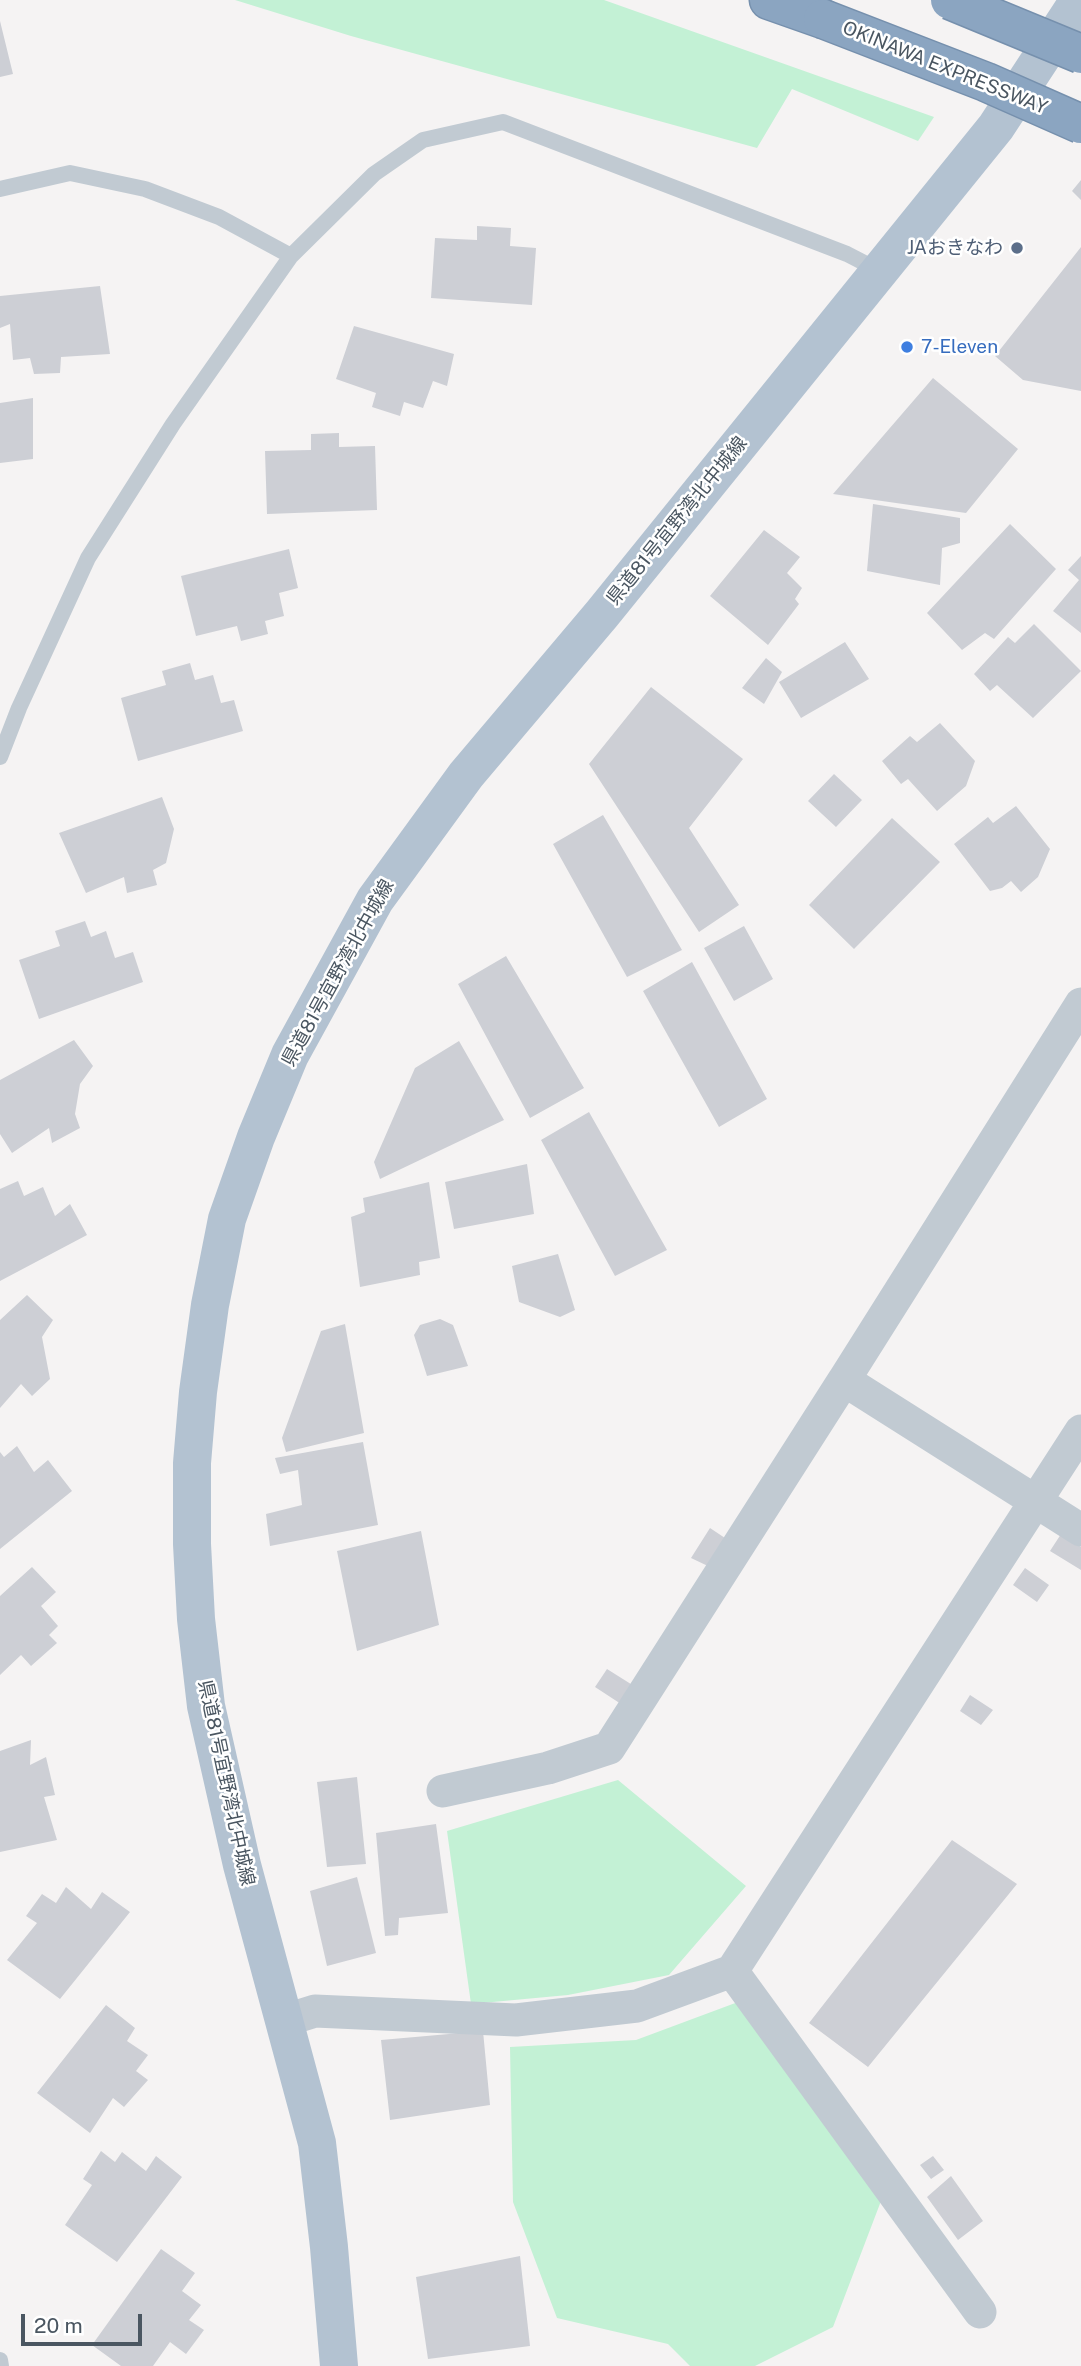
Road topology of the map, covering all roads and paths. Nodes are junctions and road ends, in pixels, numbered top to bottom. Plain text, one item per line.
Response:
1 (769, 0) edge
2 (950, 0) edge
3 (1079, 0) edge
4 (1081, 54) edge
5 (1081, 124) edge
6 (0, 189) edge
7 (291, 256) junction
8 (878, 270) junction
9 (0, 757) edge
10 (1081, 1004) edge
11 (844, 1380) junction
12 (1081, 1431) edge
13 (1036, 1501) junction
14 (1081, 1530) edge
15 (443, 1791) dead end
16 (732, 1971) junction
17 (283, 2021) junction
18 (980, 2312) dead end
19 (0, 2360) edge
20 (1, 2366) edge
21 (339, 2366) edge

1 - 5 highway, OKINAWA EXPRESSWAY, bridge
2 - 4 highway, bridge
3 - 8 main road, 県道81号宜野湾北中城線
6 - 7 lane
7 - 8 lane
7 - 9 lane
8 - 17 main road, 県道81号宜野湾北中城線
10 - 11 street
11 - 13 street
11 - 15 street
12 - 13 street
13 - 14 street
13 - 16 street
16 - 17 street
16 - 18 street
17 - 21 main road, 県道81号宜野湾北中城線
19 - 20 lane

